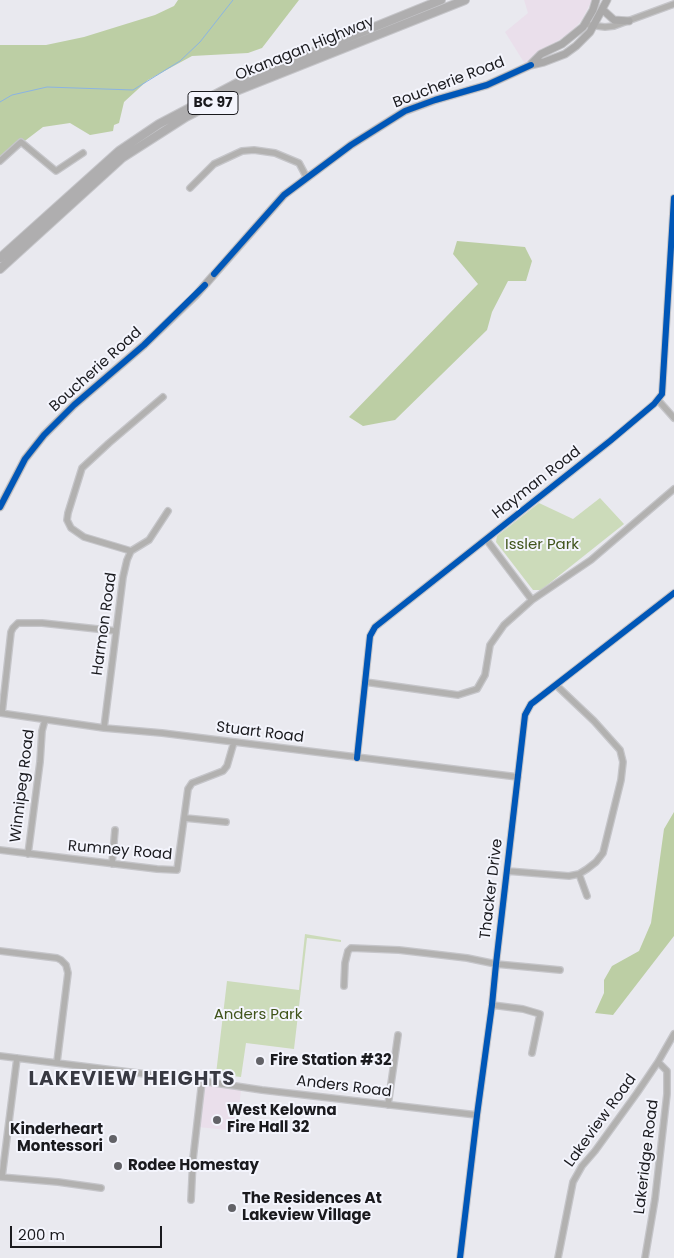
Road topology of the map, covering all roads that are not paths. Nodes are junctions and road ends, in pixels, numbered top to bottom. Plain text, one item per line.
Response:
1 (441, 0) edge
2 (465, 0) edge
3 (596, 0) edge
4 (607, 0) edge
5 (674, 4) edge
6 (603, 10) junction
7 (629, 21) junction
8 (585, 24) junction
9 (594, 26) junction
10 (530, 64) junction
11 (83, 153) dead end
12 (0, 160) edge
13 (307, 178) junction
14 (190, 188) dead end
15 (674, 198) edge
16 (0, 258) edge
17 (0, 269) edge
18 (163, 397) dead end
19 (658, 400) junction
20 (674, 418) edge
21 (674, 489) edge
22 (0, 508) edge
23 (168, 511) dead end
24 (486, 539) junction
25 (131, 551) junction
26 (674, 593) edge
27 (532, 600) junction
28 (116, 631) junction
29 (365, 682) junction
30 (556, 685) junction
31 (1, 713) edge
32 (44, 720) junction
33 (104, 728) junction
34 (234, 742) junction
35 (357, 758) junction
36 (518, 778) junction
37 (185, 818) junction
38 (226, 822) dead end
39 (115, 830) dead end
40 (0, 850) edge
41 (28, 854) junction
42 (112, 864) junction
43 (506, 871) junction
44 (579, 874) junction
45 (586, 896) dead end
46 (0, 951) edge
47 (496, 964) junction
48 (560, 970) dead end
49 (344, 986) dead end
50 (492, 1005) junction
51 (398, 1034) dead end
52 (674, 1034) edge
53 (532, 1053) dead end
54 (0, 1056) edge
55 (17, 1058) junction
56 (57, 1062) junction
57 (658, 1062) junction
58 (202, 1081) junction
59 (388, 1105) junction
60 (477, 1115) junction
61 (1, 1177) edge
62 (101, 1188) dead end
63 (191, 1200) dead end
64 (460, 1258) edge
65 (558, 1258) edge
66 (645, 1258) edge

1 - 16 highway, Okanagan Highway / BC 97
2 - 17 highway, Okanagan Highway / BC 97
3 - 8 main road, Boucherie Road
4 - 6 main road, Boucherie Road
5 - 7 street
6 - 7 main road
6 - 9 main road, Boucherie Road
7 - 9 street
8 - 9 street
8 - 10 main road, Boucherie Road
9 - 10 main road, Boucherie Road
10 - 13 main road, Boucherie Road
11 - 12 street
13 - 14 street
13 - 22 main road, Boucherie Road
15 - 19 street
18 - 25 street
19 - 20 street
19 - 24 street, Hayman Road
21 - 27 street
23 - 25 street
24 - 27 street
24 - 29 street, Hayman Road
25 - 28 street, Harmon Road
26 - 30 street, Thacker Drive
27 - 29 street
28 - 31 street
28 - 33 street, Harmon Road
29 - 35 street, Hayman Road
30 - 36 street, Thacker Drive
30 - 44 street
31 - 32 street, Stuart Road
32 - 33 street, Stuart Road
32 - 41 street, Winnipeg Road
33 - 34 street, Stuart Road
34 - 35 street, Stuart Road
34 - 37 street, Rumney Road
35 - 36 street, Stuart Road
36 - 43 street, Thacker Drive
37 - 38 street
37 - 42 street, Rumney Road
39 - 42 street
40 - 41 street, Rumney Road
41 - 42 street, Rumney Road
43 - 44 street
43 - 47 street, Thacker Drive
44 - 45 street
46 - 56 street
47 - 48 street
47 - 49 street
47 - 50 street, Thacker Drive
50 - 53 street
50 - 60 street, Thacker Drive
51 - 59 street
52 - 57 street, Lakeview Road
54 - 55 street, Anders Road
55 - 56 street, Anders Road
55 - 61 street
56 - 58 street, Anders Road
57 - 65 street, Lakeview Road
57 - 66 street, Lakeridge Road
58 - 59 street, Anders Road
58 - 63 street
59 - 60 street, Anders Road
60 - 64 street, Thacker Drive
61 - 62 street

